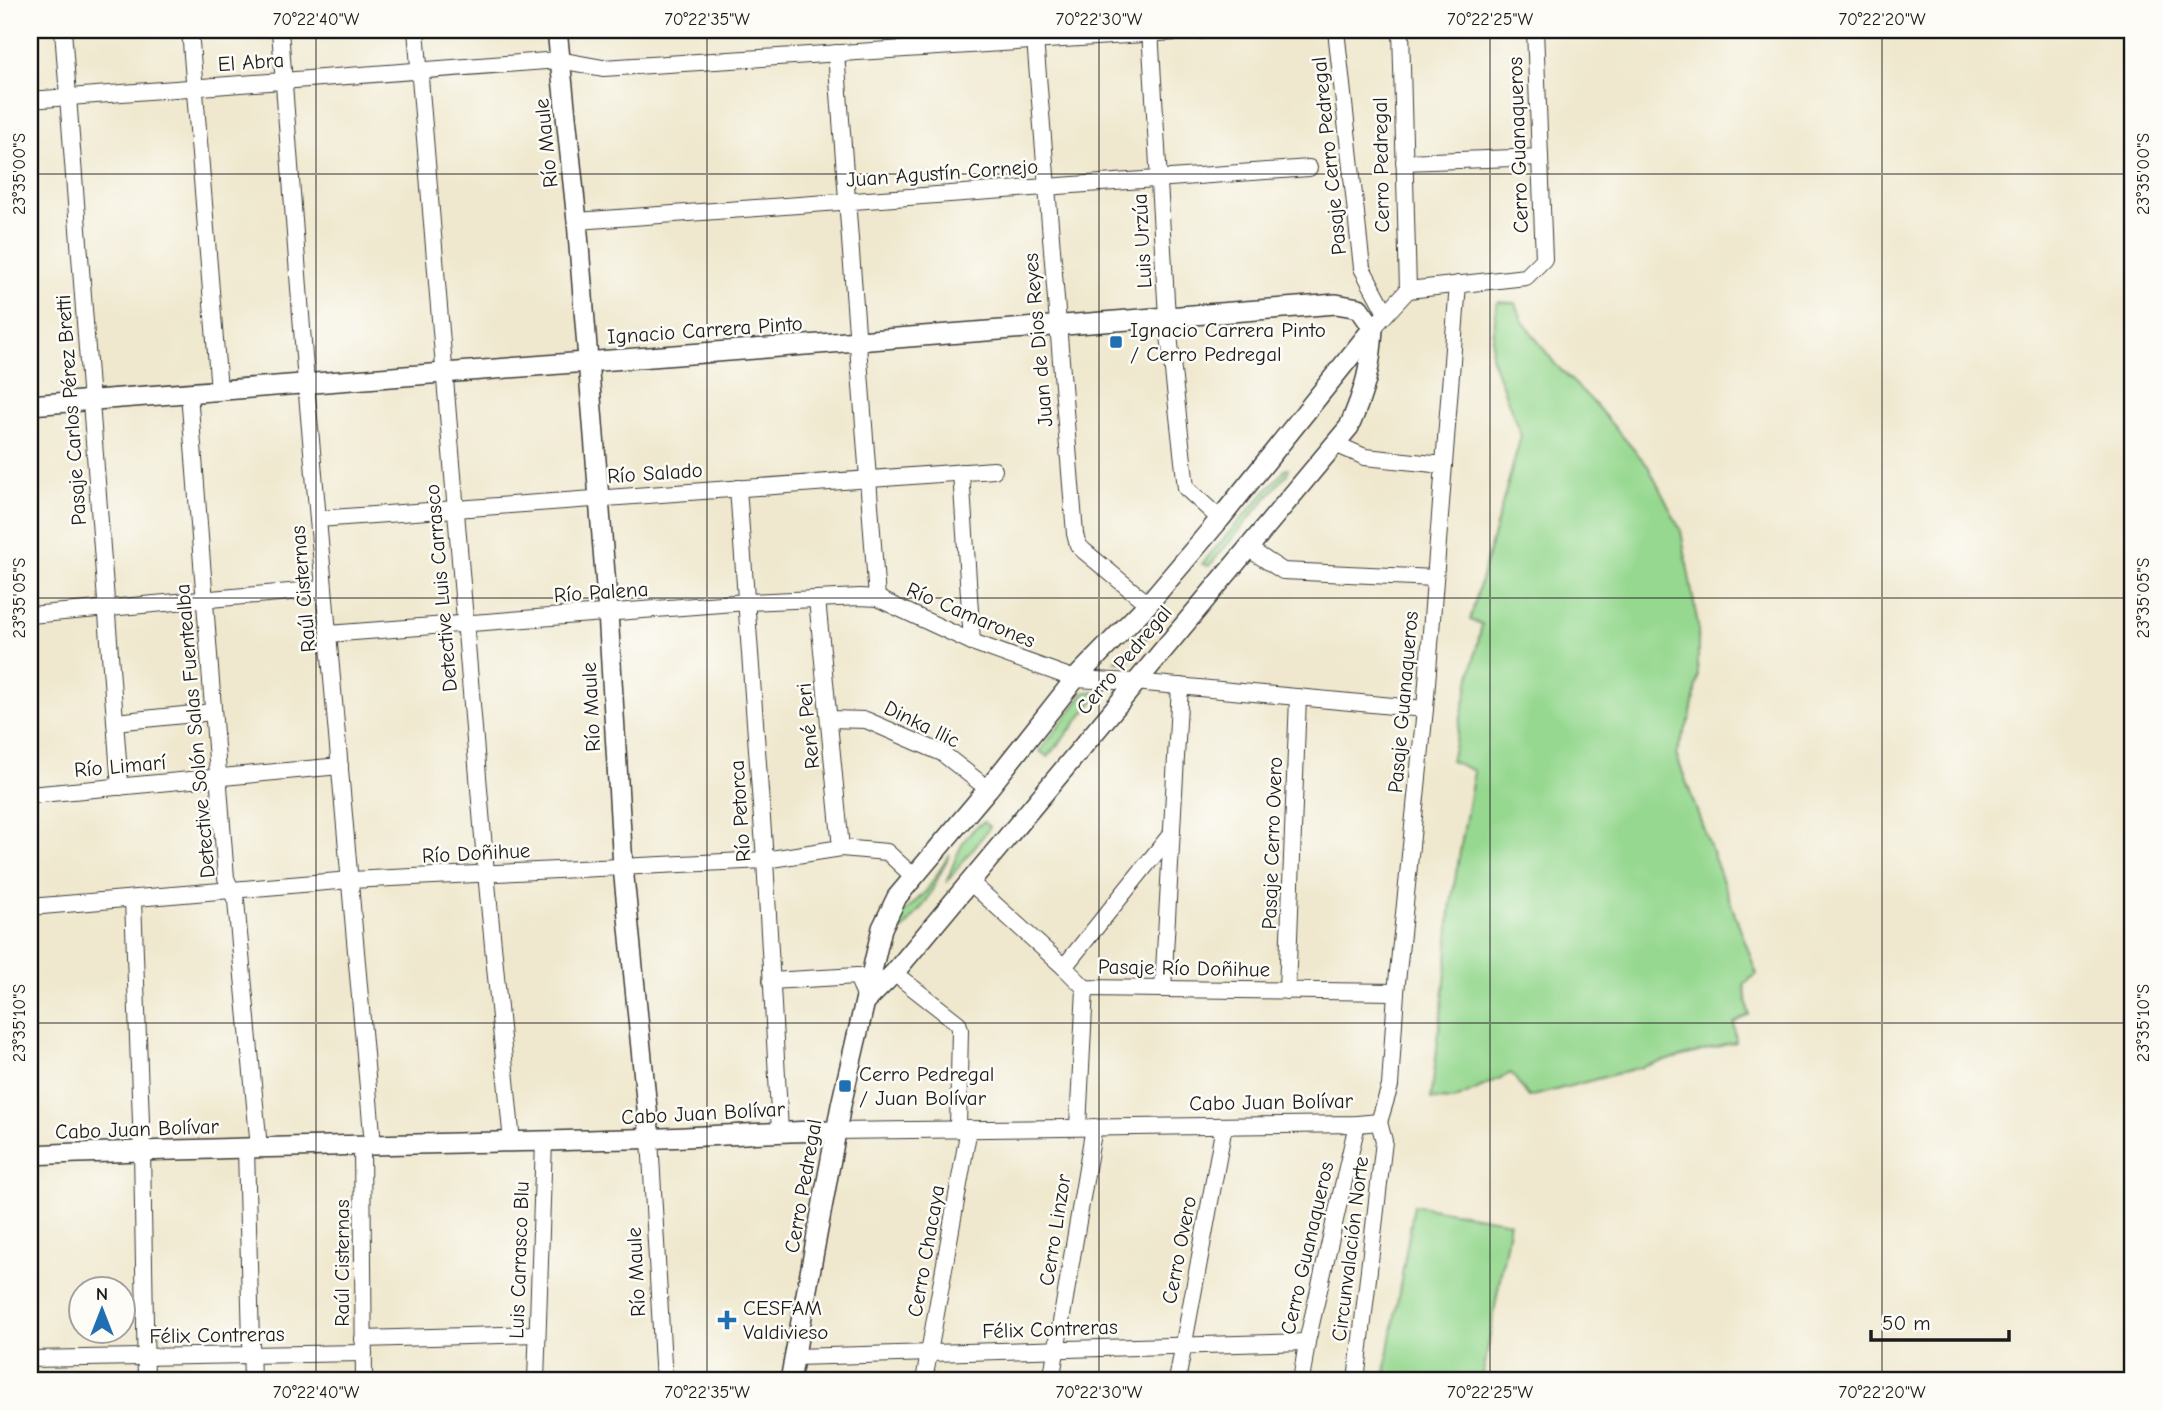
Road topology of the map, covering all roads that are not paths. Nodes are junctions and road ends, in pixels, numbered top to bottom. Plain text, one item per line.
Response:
1 (63, 30) edge
2 (190, 30) edge
3 (280, 30) edge
4 (415, 30) edge
5 (557, 30) edge
6 (1207, 30) edge
7 (1336, 30) edge
8 (1401, 30) edge
9 (1535, 30) edge
10 (1150, 31) edge
11 (1085, 33) edge
12 (974, 37) edge
13 (1035, 39) junction
14 (836, 52) junction
15 (559, 60) junction
16 (419, 71) junction
17 (284, 81) junction
18 (194, 88) junction
19 (68, 97) junction
20 (30, 100) edge
21 (1540, 157) junction
22 (1404, 162) junction
23 (1309, 168) dead end
24 (1159, 179) junction
25 (1047, 187) junction
26 (847, 201) junction
27 (577, 221) junction
28 (1458, 284) junction
29 (1408, 290) junction
30 (1386, 313) junction
31 (1167, 317) junction
32 (1058, 325) junction
33 (1373, 328) junction
34 (858, 341) junction
35 (586, 362) junction
36 (444, 373) junction
37 (306, 383) junction
38 (219, 390) junction
39 (189, 393) junction
40 (91, 400) junction
41 (30, 405) edge
42 (1335, 444) junction
43 (1444, 465) junction
44 (994, 470) dead end
45 (961, 472) junction
46 (868, 479) junction
47 (738, 488) junction
48 (599, 498) junction
49 (456, 509) junction
50 (318, 519) junction
51 (1220, 519) junction
52 (1250, 549) junction
53 (1435, 578) junction
54 (324, 589) junction
55 (877, 598) junction
56 (204, 599) junction
57 (817, 599) junction
58 (747, 602) junction
59 (1148, 604) junction
60 (107, 608) junction
61 (608, 612) junction
62 (30, 615) edge
63 (465, 622) junction
64 (328, 634) junction
65 (972, 642) junction
66 (1075, 679) junction
67 (1135, 682) junction
68 (1180, 686) junction
69 (1298, 697) junction
70 (1425, 709) junction
71 (213, 712) junction
72 (829, 719) junction
73 (115, 722) junction
74 (340, 766) junction
75 (218, 778) junction
76 (120, 787) junction
77 (988, 789) junction
78 (30, 795) edge
79 (1172, 833) junction
80 (841, 848) junction
81 (765, 860) junction
82 (623, 867) junction
83 (486, 873) junction
84 (914, 877) junction
85 (350, 880) junction
86 (970, 882) junction
87 (232, 891) junction
88 (133, 899) junction
89 (30, 907) edge
90 (1064, 967) junction
91 (894, 973) junction
92 (771, 981) junction
93 (1084, 988) junction
94 (1163, 989) junction
95 (1287, 991) junction
96 (1396, 992) junction
97 (867, 1001) junction
98 (1379, 1122) junction
99 (1357, 1124) junction
100 (1086, 1126) junction
101 (1224, 1126) junction
102 (963, 1128) junction
103 (780, 1131) junction
104 (835, 1131) junction
105 (650, 1139) junction
106 (544, 1141) junction
107 (512, 1142) junction
108 (368, 1145) junction
109 (253, 1148) junction
110 (142, 1150) junction
111 (30, 1155) edge
112 (537, 1334) junction
113 (1307, 1342) junction
114 (363, 1346) junction
115 (1182, 1346) junction
116 (1057, 1349) junction
117 (928, 1353) junction
118 (251, 1355) junction
119 (146, 1357) junction
120 (794, 1357) junction
121 (30, 1359) edge
122 (146, 1381) edge
123 (252, 1381) edge
124 (364, 1381) edge
125 (536, 1381) edge
126 (664, 1381) edge
127 (790, 1381) edge
128 (924, 1381) edge
129 (1051, 1381) edge
130 (1177, 1381) edge
131 (1301, 1381) edge
132 (1356, 1381) edge

1 - 19 street, Pasaje Carlos Pérez Bretti
2 - 18 street
3 - 17 street, Raúl Cisternas
4 - 16 street, Detective Luis Carrasco
5 - 15 street, Río Maule
6 - 10 street, El Abra
7 - 30 street, Pasaje Cerro Pedregal
8 - 22 street, Cerro Pedregal
9 - 21 street, Cerro Guanaqueros
10 - 11 street, El Abra
10 - 24 street, Luis Urzúa
11 - 13 street, El Abra
12 - 13 street, El Abra
12 - 14 street, El Abra
13 - 25 street, Juan de Dios Reyes
14 - 15 street, El Abra
14 - 26 street, Río Camarones
15 - 16 street, El Abra
15 - 27 street, Río Maule
16 - 17 street, El Abra
16 - 36 street, Detective Luis Carrasco
17 - 18 street, El Abra
17 - 37 street, Raúl Cisternas
18 - 19 street, El Abra
18 - 38 street
19 - 20 street, El Abra
19 - 40 street, Pasaje Carlos Pérez Bretti
21 - 22 street
21 - 28 street, Cerro Guanaqueros
22 - 29 street, Cerro Pedregal
23 - 24 street, Juan Agustín Cornejo
24 - 25 street, Juan Agustín Cornejo
24 - 31 street, Luis Urzúa
25 - 26 street, Juan Agustín Cornejo
25 - 32 street, Juan de Dios Reyes
26 - 27 street, Juan Agustín Cornejo
26 - 34 street, Río Camarones
27 - 35 street, Río Maule
28 - 29 street
28 - 43 street, Pasaje Guanaqueros
29 - 30 street, Cerro Pedregal
30 - 33 street, Cerro Pedregal
31 - 32 street, Ignacio Carrera Pinto
31 - 33 street, Ignacio Carrera Pinto
31 - 51 street, Luis Urzúa
32 - 34 street, Ignacio Carrera Pinto
32 - 59 street, Juan de Dios Reyes
33 - 42 street, Cerro Pedregal
33 - 51 street, Cerro Pedregal
34 - 35 street, Ignacio Carrera Pinto
34 - 46 street, Río Camarones
35 - 36 street, Ignacio Carrera Pinto
35 - 48 street, Río Maule
36 - 37 street, Ignacio Carrera Pinto
36 - 49 street, Detective Luis Carrasco
37 - 38 street, Ignacio Carrera Pinto
37 - 50 street, Raúl Cisternas
38 - 39 street, Ignacio Carrera Pinto
39 - 40 street, Ignacio Carrera Pinto
39 - 56 street, Detective Solón Salas Fuentealba
40 - 41 street, Ignacio Carrera Pinto
40 - 60 street, Pasaje Carlos Pérez Bretti
42 - 43 street
42 - 52 street, Cerro Pedregal
43 - 53 street, Pasaje Guanaqueros
44 - 45 street, Río Salado
45 - 46 street, Río Salado
45 - 65 street
46 - 47 street, Río Salado
46 - 55 street, Río Camarones
47 - 48 street, Río Salado
47 - 58 street, Río Petorca
48 - 49 street, Río Salado
48 - 61 street, Río Maule
49 - 50 street, Río Salado
49 - 63 street, Detective Luis Carrasco
50 - 54 street, Raúl Cisternas
51 - 59 street, Cerro Pedregal
52 - 53 street
52 - 67 street, Cerro Pedregal
53 - 70 street, Pasaje Guanaqueros
54 - 56 street
54 - 64 street, Raúl Cisternas
55 - 57 street, Río Palena
55 - 65 street, Río Camarones
56 - 60 street
56 - 71 street, Detective Solón Salas Fuentealba
57 - 58 street, Río Palena
57 - 72 street, René Peri
58 - 61 street, Río Palena
58 - 81 street, Río Petorca
59 - 66 street, Cerro Pedregal
60 - 62 street
60 - 73 street, Pasaje Carlos Pérez Bretti
61 - 63 street, Río Palena
61 - 82 street, Río Maule
63 - 64 street, Río Palena
63 - 83 street, Detective Luis Carrasco
64 - 74 street, Raúl Cisternas
65 - 66 street, Río Camarones
66 - 67 street, Río Camarones
66 - 77 street, Cerro Pedregal
67 - 68 street, Río Camarones
67 - 86 street, Cerro Pedregal
68 - 69 street, Río Camarones
68 - 79 street
69 - 70 street, Río Camarones
69 - 95 street, Pasaje Cerro Overo
70 - 96 street, Pasaje Guanaqueros
71 - 73 street
71 - 75 street, Detective Solón Salas Fuentealba
72 - 77 street, Dinka llic
72 - 80 street, René Peri
73 - 76 street, Pasaje Carlos Pérez Bretti
74 - 75 street, Río Limarí
74 - 85 street, Raúl Cisternas
75 - 76 street, Río Limarí
75 - 87 street, Detective Solón Salas Fuentealba
76 - 78 street, Río Limarí
77 - 84 street, Cerro Pedregal
79 - 90 street
79 - 94 street
80 - 81 street, Río Doñihue
80 - 84 street, Río Doñihue
81 - 82 street, Río Doñihue
81 - 92 street, Río Petorca
82 - 83 street, Río Doñihue
82 - 105 street, Río Maule
83 - 85 street, Río Doñihue
83 - 107 street, Detective Luis Carrasco
84 - 97 street, Cerro Pedregal
85 - 87 street, Río Doñihue
85 - 108 street, Raúl Cisternas
86 - 90 street, Pasaje Río Doñihue
86 - 91 street, Cerro Pedregal
87 - 88 street, Río Doñihue
87 - 109 street, Detective Solón Salas Fuentealba
88 - 89 street, Río Doñihue
88 - 110 street
90 - 93 street, Pasaje Río Doñihue
91 - 97 street, Cerro Pedregal
91 - 102 street, Cerro Chacaya
92 - 97 street
92 - 103 street, Río Petorca
93 - 94 street, Pasaje Río Doñihue
93 - 100 street, Cerro Linzor
94 - 95 street, Pasaje Río Doñihue
95 - 96 street, Pasaje Río Doñihue
96 - 98 street, Pasaje Guanaqueros
97 - 104 street, Cerro Pedregal
98 - 99 street, Cabo Juan Bolívar
98 - 132 street, Circunvalación Norte
99 - 101 street, Cabo Juan Bolívar
99 - 113 street, Cerro Guanaqueros
100 - 101 street, Cabo Juan Bolívar
100 - 102 street, Cabo Juan Bolívar
100 - 116 street, Cerro Linzor
101 - 115 street, Cerro Overo
102 - 104 street, Cabo Juan Bolívar
102 - 117 street, Cerro Chacaya
103 - 104 street, Cabo Juan Bolívar
103 - 105 street, Cabo Juan Bolívar
104 - 120 street, Cerro Pedregal
105 - 106 street, Cabo Juan Bolívar
105 - 126 street, Río Maule
106 - 107 street, Cabo Juan Bolívar
106 - 112 street, Luis Carrasco Blu
107 - 108 street, Cabo Juan Bolívar
108 - 109 street, Cabo Juan Bolívar
108 - 114 street, Raúl Cisternas
109 - 110 street, Cabo Juan Bolívar
109 - 118 street, Detective Solón Salas Fuentealba
110 - 111 street, Cabo Juan Bolívar
110 - 119 street
112 - 114 street, Félix Contreras
112 - 125 street, Luis Carrasco Blu
113 - 115 street, Félix Contreras
113 - 131 street, Cerro Guanaqueros
114 - 118 street, Félix Contreras
114 - 124 street, Raúl Cisternas
115 - 116 street, Félix Contreras
115 - 130 street, Cerro Overo
116 - 117 street, Félix Contreras
116 - 129 street, Cerro Linzor
117 - 120 street, Félix Contreras
117 - 128 street, Cerro Chacaya
118 - 119 street, Félix Contreras
118 - 123 street, Detective Solón Salas Fuentealba
119 - 121 street, Félix Contreras
119 - 122 street
120 - 127 street, Cerro Pedregal

